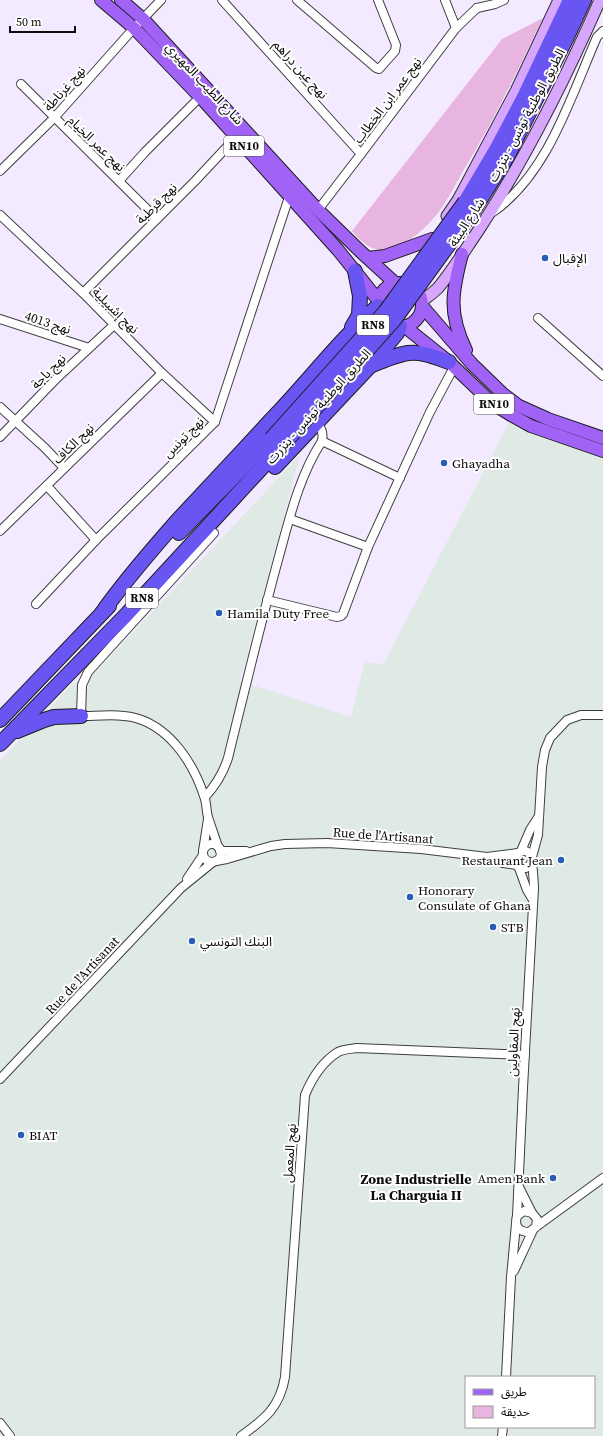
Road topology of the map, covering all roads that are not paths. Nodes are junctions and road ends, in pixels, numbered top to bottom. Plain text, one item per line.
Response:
1 (101, 0) edge
2 (121, 0) edge
3 (161, 0) edge
4 (222, 0) edge
5 (297, 0) edge
6 (378, 0) edge
7 (445, 0) edge
8 (504, 0) edge
9 (558, 0) edge
10 (570, 0) edge
11 (584, 0) edge
12 (600, 0) edge
13 (475, 4) edge
14 (143, 19) junction
15 (134, 28) junction
16 (456, 28) junction
17 (603, 31) edge
18 (21, 84) dead end
19 (200, 97) junction
20 (54, 118) junction
21 (240, 133) junction
22 (361, 154) junction
23 (0, 171) edge
24 (119, 181) junction
25 (289, 197) junction
26 (469, 207) junction
27 (318, 210) junction
28 (489, 214) junction
29 (0, 215) edge
30 (157, 219) junction
31 (432, 239) junction
32 (462, 254) junction
33 (368, 258) junction
34 (355, 271) junction
35 (396, 283) junction
36 (83, 293) junction
37 (378, 303) junction
38 (422, 304) junction
39 (538, 318) dead end
40 (0, 319) edge
41 (114, 324) junction
42 (402, 326) junction
43 (348, 334) junction
44 (89, 348) junction
45 (452, 364) junction
46 (472, 364) junction
47 (371, 365) junction
48 (162, 373) junction
49 (603, 376) edge
50 (0, 407) edge
51 (17, 421) junction
52 (214, 422) junction
53 (317, 422) junction
54 (0, 437) edge
55 (603, 438) edge
56 (322, 441) junction
57 (276, 444) junction
58 (603, 451) edge
59 (64, 468) junction
60 (400, 478) junction
61 (47, 486) junction
62 (290, 519) junction
63 (0, 531) edge
64 (214, 533) junction
65 (96, 540) junction
66 (368, 547) junction
67 (267, 600) junction
68 (36, 604) dead end
69 (102, 612) junction
70 (127, 614) junction
71 (603, 715) edge
72 (81, 716) junction
73 (0, 720) edge
74 (10, 734) junction
75 (0, 744) edge
76 (205, 797) junction
77 (539, 815) junction
78 (208, 816) junction
79 (219, 849) junction
80 (255, 851) junction
81 (520, 852) junction
82 (203, 853) junction
83 (487, 857) junction
84 (532, 860) junction
85 (215, 862) junction
86 (518, 866) junction
87 (181, 888) junction
88 (533, 900) junction
89 (524, 1055) junction
90 (0, 1079) edge
91 (603, 1178) edge
92 (518, 1186) junction
93 (533, 1214) junction
94 (555, 1214) junction
95 (517, 1220) junction
96 (534, 1229) junction
97 (511, 1277) junction
98 (506, 1376) edge
99 (0, 1423) edge
100 (10, 1436) edge
101 (242, 1436) edge

1 - 15 main road, شارع الطيب المهيري / RN10
2 - 14 main road, شارع الطيب المهيري / RN10
3 - 14 street
4 - 22 street, نهج عين دراهم
5 - 6 street
7 - 16 street
8 - 13 street
9 - 31 main road, شارع البيئة
10 - 26 highway, الطريق الوطنية تونس - بنزرت / RN8
11 - 26 highway, الطريق الوطنية تونس - بنزرت / RN8
12 - 28 main road, شارع البيئة
13 - 16 street, نهج عمر ابن الخطاب
14 - 15 street, نهج غرناطة
14 - 21 main road, شارع الطيب المهيري / RN10
15 - 19 main road, شارع الطيب المهيري / RN10
15 - 20 street, نهج غرناطة
16 - 22 street, نهج عمر ابن الخطاب
17 - 28 street
18 - 20 street, نهج عمر الخيام
19 - 21 main road, شارع الطيب المهيري / RN10
19 - 24 street
20 - 23 street, نهج غرناطة
20 - 24 street, نهج عمر الخيام
21 - 25 main road, شارع الطيب المهيري / RN10
21 - 27 main road, شارع الطيب المهيري / RN10
21 - 30 street, نهج قرطبة
22 - 27 street, نهج عمر ابن الخطاب
24 - 30 street, نهج عمر الخيام
25 - 34 main road, شارع الطيب المهيري / RN10
25 - 52 street, نهج تونس
26 - 57 highway, الطريق الوطنية تونس - بنزرت / RN8, bridge
27 - 33 main road, شارع الطيب المهيري / RN10
28 - 32 main road, شارع البيئة
29 - 36 street, نهج إشبيلية
30 - 36 street, نهج قرطبة
31 - 33 main road
31 - 35 main road, شارع البيئة
32 - 38 main road, شارع البيئة
32 - 46 main road
33 - 35 main road, شارع الطيب المهيري / RN10
34 - 37 main road, شارع الطيب المهيري / RN10
34 - 43 highway
35 - 37 main road
35 - 38 main road, RN10
36 - 41 street, نهج إشبيلية
37 - 42 main road, RN10
37 - 43 highway
38 - 42 main road
38 - 46 main road, RN10
39 - 49 street
40 - 44 street, نهج 4013
41 - 44 street, نهج باجة
41 - 48 street, نهج إشبيلية
42 - 45 main road, RN10
42 - 47 highway
43 - 69 highway
44 - 51 street, نهج باجة
45 - 47 highway
45 - 58 main road, RN10
45 - 60 street
46 - 55 main road, RN10
47 - 53 highway
48 - 52 street, نهج إشبيلية
48 - 59 street, نهج الكاف
50 - 51 street
51 - 54 street, نهج باجة
51 - 59 street
52 - 65 street, نهج تونس
53 - 56 street
53 - 64 highway
56 - 60 street
56 - 62 street
57 - 69 highway, الطريق الوطنية تونس - بنزرت / RN8
57 - 70 highway, الطريق الوطنية تونس - بنزرت / RN8
59 - 61 street, نهج الكاف
60 - 66 street
61 - 63 street, نهج الكاف
61 - 65 street
62 - 66 street
62 - 67 street
64 - 70 highway, RN8
64 - 72 street
65 - 68 street, نهج تونس
66 - 67 street
67 - 76 street
69 - 73 highway, الطريق الوطنية تونس - بنزرت / RN8
70 - 74 highway, الطريق الوطنية تونس - بنزرت / RN8
71 - 77 street, نهج المقاولين
72 - 74 highway
72 - 76 street
74 - 75 highway, الطريق الوطنية تونس - بنزرت / RN8
76 - 78 street
77 - 81 street, نهج المقاولين
77 - 84 street, نهج المقاولين
78 - 79 street
78 - 82 street
79 - 80 street, Rue de l'Artisanat
79 - 82 street
79 - 85 street
80 - 83 street, Rue de l'Artisanat
80 - 85 street, Rue de l'Artisanat
81 - 83 street, Rue de l'Artisanat
81 - 84 street
81 - 86 street
82 - 85 street
82 - 87 street, Rue de l'Artisanat
83 - 86 street, Rue de l'Artisanat
84 - 86 street
84 - 88 street, نهج المقاولين
85 - 87 street, Rue de l'Artisanat
86 - 88 street, نهج المقاولين
87 - 90 street, Rue de l'Artisanat
88 - 89 street, نهج المقاولين
89 - 92 street, نهج المقاولين
89 - 101 street, نهج المعمل
91 - 94 street
92 - 93 street
92 - 95 street, نهج المقاولين
93 - 94 street
93 - 95 street
93 - 96 street
94 - 96 street
95 - 96 street
95 - 97 street, نهج المقاولين
96 - 97 street, نهج المقاولين
97 - 98 street, نهج المقاولين
99 - 100 street

